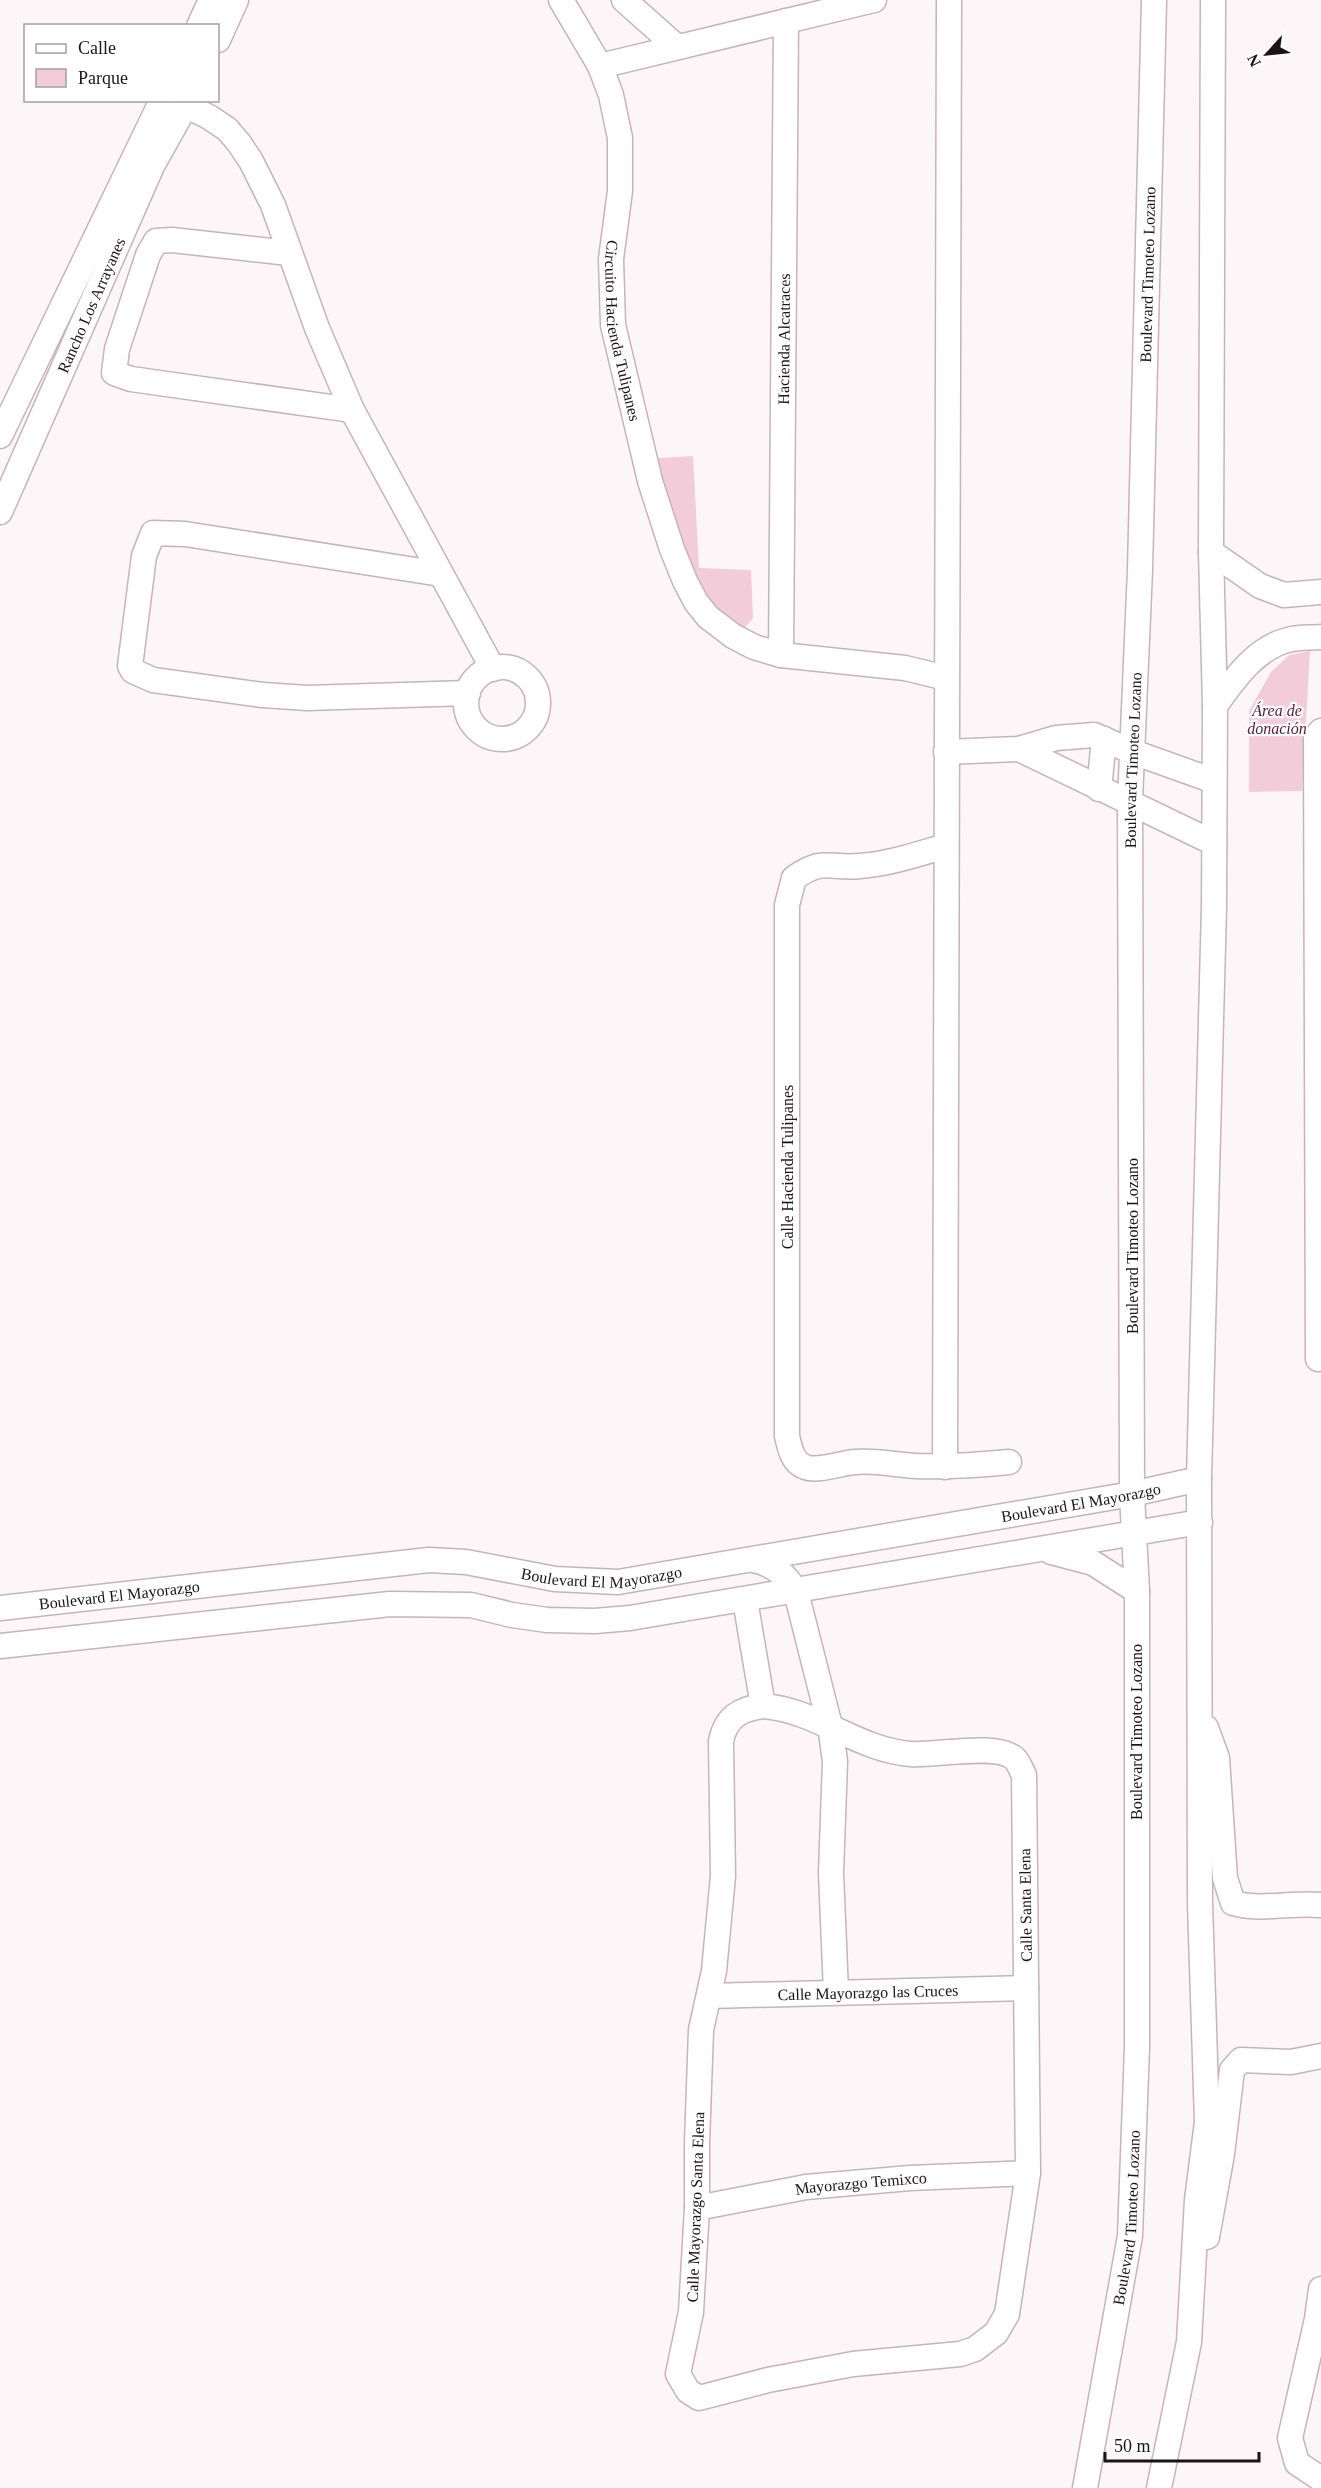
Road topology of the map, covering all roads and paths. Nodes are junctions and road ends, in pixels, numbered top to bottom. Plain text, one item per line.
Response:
1 (211, 0) edge
2 (236, 0) edge
3 (624, 0) edge
4 (874, 0) edge
5 (949, 0) edge
6 (1154, 0) edge
7 (1213, 0) edge
8 (569, 3) edge
9 (786, 21) junction
10 (200, 24) edge
11 (219, 38) edge
12 (677, 47) junction
13 (600, 66) junction
14 (161, 102) edge
15 (188, 104) edge
16 (289, 253) junction
17 (352, 410) junction
18 (0, 436) edge
19 (0, 446) edge
20 (25, 456) junction
21 (0, 512) edge
22 (1211, 552) junction
23 (441, 574) junction
24 (1321, 592) edge
25 (1321, 637) edge
26 (781, 655) junction
27 (493, 669) junction
28 (946, 678) junction
29 (468, 693) junction
30 (1215, 706) junction
31 (1321, 731) edge
32 (1104, 739) junction
33 (1019, 749) junction
34 (946, 752) junction
35 (1133, 752) junction
36 (1214, 781) junction
37 (1099, 789) junction
38 (1130, 801) junction
39 (1214, 843) junction
40 (946, 846) junction
41 (1321, 1358) edge
42 (1009, 1462) dead end
43 (945, 1467) junction
44 (1199, 1479) junction
45 (1132, 1494) junction
46 (1200, 1522) junction
47 (1134, 1532) junction
48 (1043, 1550) junction
49 (752, 1560) junction
50 (1137, 1591) junction
51 (795, 1592) junction
52 (744, 1600) junction
53 (0, 1608) edge
54 (0, 1646) edge
55 (763, 1706) junction
56 (1200, 1714) junction
57 (730, 1718) joint
58 (830, 1726) junction
59 (1321, 1905) edge
60 (1026, 1988) junction
61 (836, 1992) junction
62 (709, 1996) junction
63 (1321, 2056) edge
64 (1028, 2173) junction
65 (697, 2208) junction
66 (1193, 2266) junction
67 (1321, 2289) edge
68 (985, 2343) joint
69 (1321, 2479) edge
70 (1085, 2488) edge
71 (1159, 2488) edge

1 - 10 street
2 - 11 street
3 - 12 street
4 - 9 street
5 - 28 street
6 - 35 street, Boulevard Timoteo Lozano
7 - 22 street
8 - 13 street, Circuito Hacienda Tulipanes
9 - 12 street
9 - 26 street, Hacienda Alcatraces
12 - 13 street
13 - 26 street, Circuito Hacienda Tulipanes
14 - 18 street, Rancho Los Arrayanes
15 - 16 street
15 - 20 street, Rancho Los Arrayanes
16 - 17 street
16 - 17 street
17 - 23 street
19 - 20 street
20 - 21 street, Rancho Los Arrayanes
22 - 24 street
22 - 30 street
23 - 27 street
23 - 29 street
25 - 30 street
26 - 28 street, Circuito Hacienda Tulipanes
27 - 29 street
27 - 29 street
28 - 34 street
30 - 36 street
31 - 41 street
32 - 33 street
32 - 35 street
32 - 37 street
33 - 34 street
33 - 37 street
34 - 40 street
35 - 36 street
35 - 38 street, Boulevard Timoteo Lozano
36 - 39 street
37 - 38 street
38 - 39 street
38 - 45 street, Boulevard Timoteo Lozano
39 - 44 street
40 - 43 street
40 - 43 street, Calle Hacienda Tulipanes
42 - 43 street, Calle Hacienda Tulipanes
44 - 45 street, Boulevard El Mayorazgo
44 - 46 street
45 - 47 street, Boulevard Timoteo Lozano
45 - 49 street, Boulevard El Mayorazgo
46 - 47 street
46 - 56 street
47 - 48 street
47 - 50 street, Boulevard Timoteo Lozano
48 - 50 street
48 - 51 street
49 - 51 street
49 - 53 street, Boulevard El Mayorazgo
50 - 70 street, Boulevard Timoteo Lozano
51 - 52 street
51 - 58 street
52 - 54 street
52 - 55 street
55 - 57 street, Calle Santa Elena
55 - 58 street, Calle Santa Elena
56 - 59 street
56 - 66 street
57 - 62 street, Calle Mayorazgo Santa Elena
58 - 60 street, Calle Santa Elena
58 - 61 street
60 - 61 street, Calle Mayorazgo las Cruces
60 - 64 street, Calle Santa Elena
61 - 62 street, Calle Mayorazgo las Cruces
62 - 65 street, Calle Mayorazgo Santa Elena
63 - 66 street
64 - 65 street, Mayorazgo Temixco
64 - 68 street, Calle Santa Elena
65 - 68 street, Calle Mayorazgo Santa Elena
66 - 71 street
67 - 69 street

